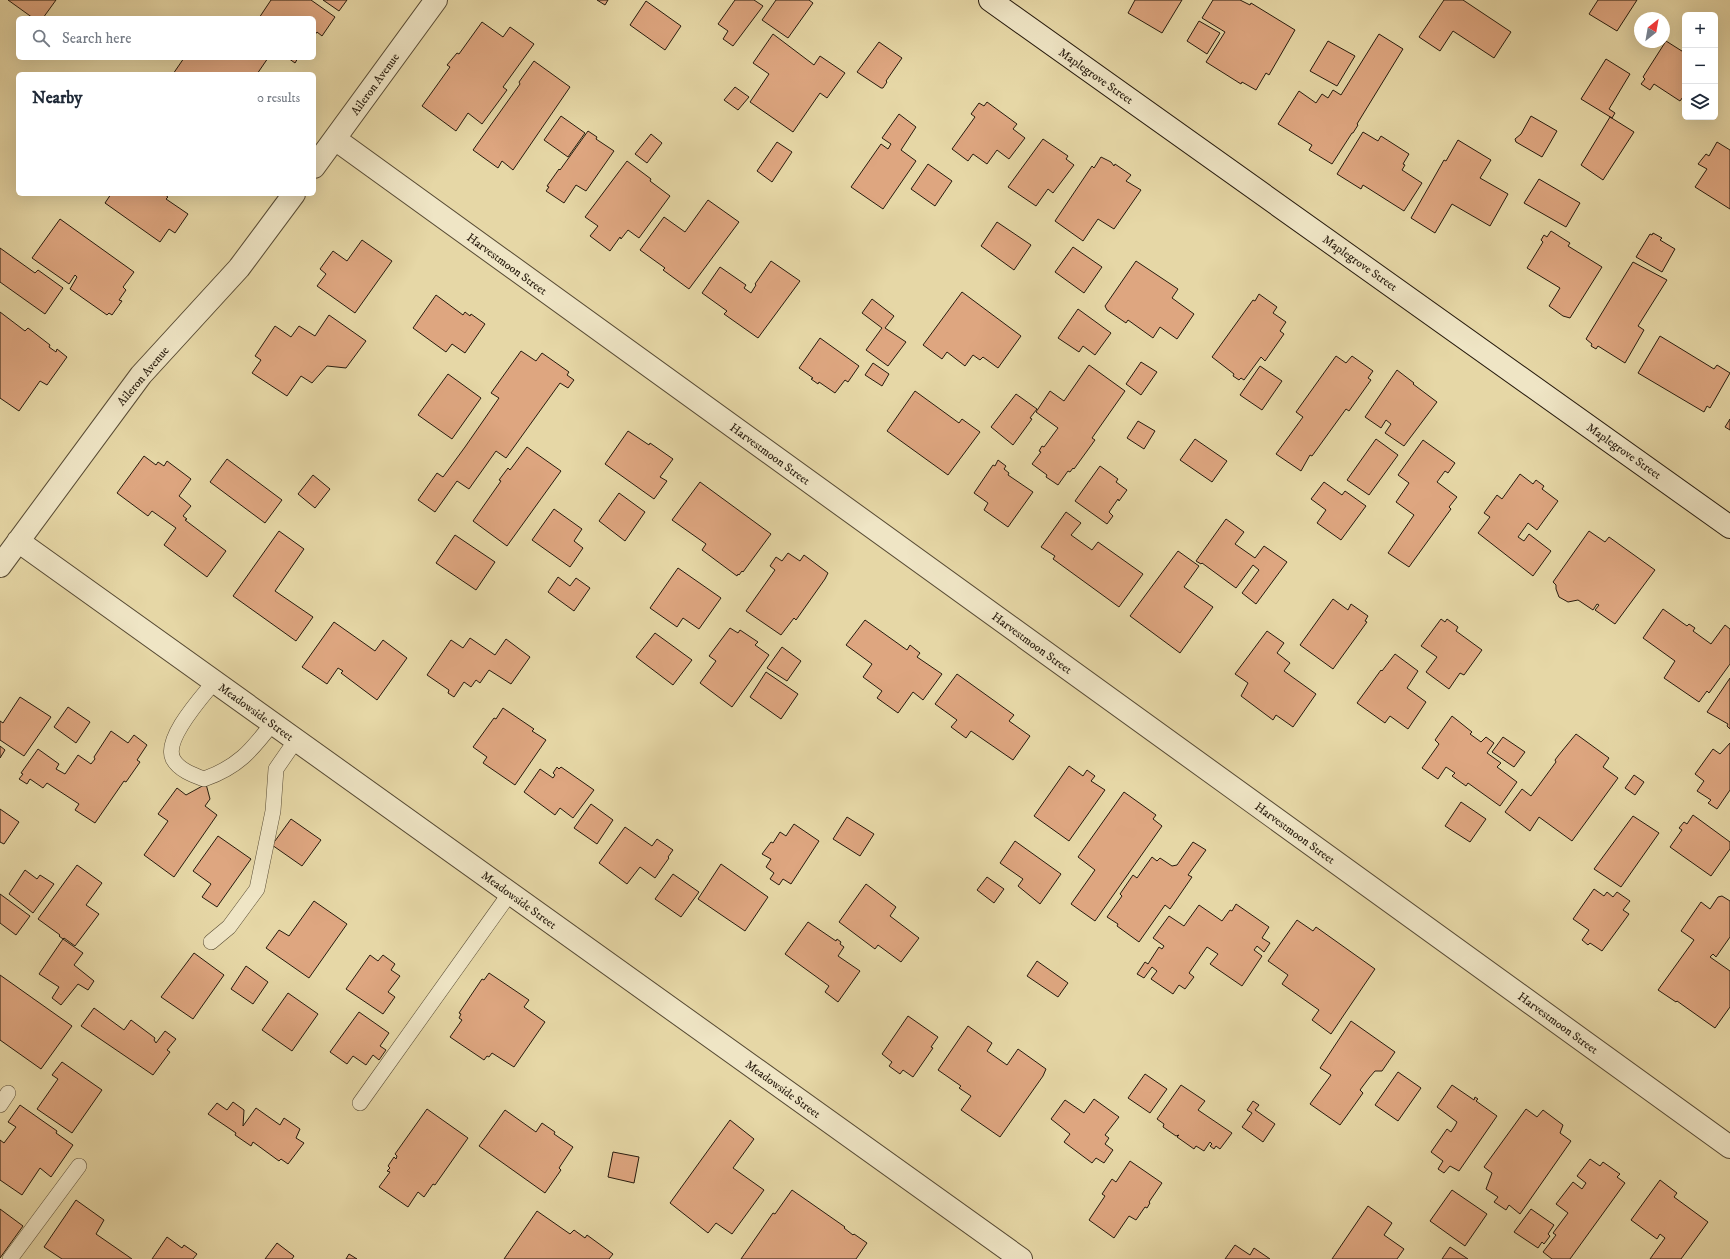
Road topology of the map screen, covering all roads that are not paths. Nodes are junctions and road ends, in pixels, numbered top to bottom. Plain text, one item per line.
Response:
1 (436, 0) edge
2 (990, 0) edge
3 (335, 139) junction
4 (316, 164) edge
5 (293, 196) edge
6 (1730, 527) edge
7 (18, 541) junction
8 (0, 566) edge
9 (214, 682) junction
10 (272, 724) junction
11 (296, 740) junction
12 (510, 893) junction
13 (212, 942) dead end
14 (360, 1103) dead end
15 (1730, 1147) edge
16 (79, 1166) dead end
17 (10, 1259) edge
18 (1021, 1259) edge

1 - 3 street, Aileron Avenue
2 - 6 street, Maplegrove Street
3 - 4 street, Aileron Avenue
3 - 15 street, Harvestmoon Street
5 - 7 street, Aileron Avenue
7 - 8 street, Aileron Avenue
7 - 9 street, Meadowside Street
9 - 10 street, Meadowside Street
9 - 10 lane
10 - 11 street, Meadowside Street
11 - 12 street, Meadowside Street
11 - 13 lane
12 - 14 lane
12 - 18 street, Meadowside Street
16 - 17 lane

